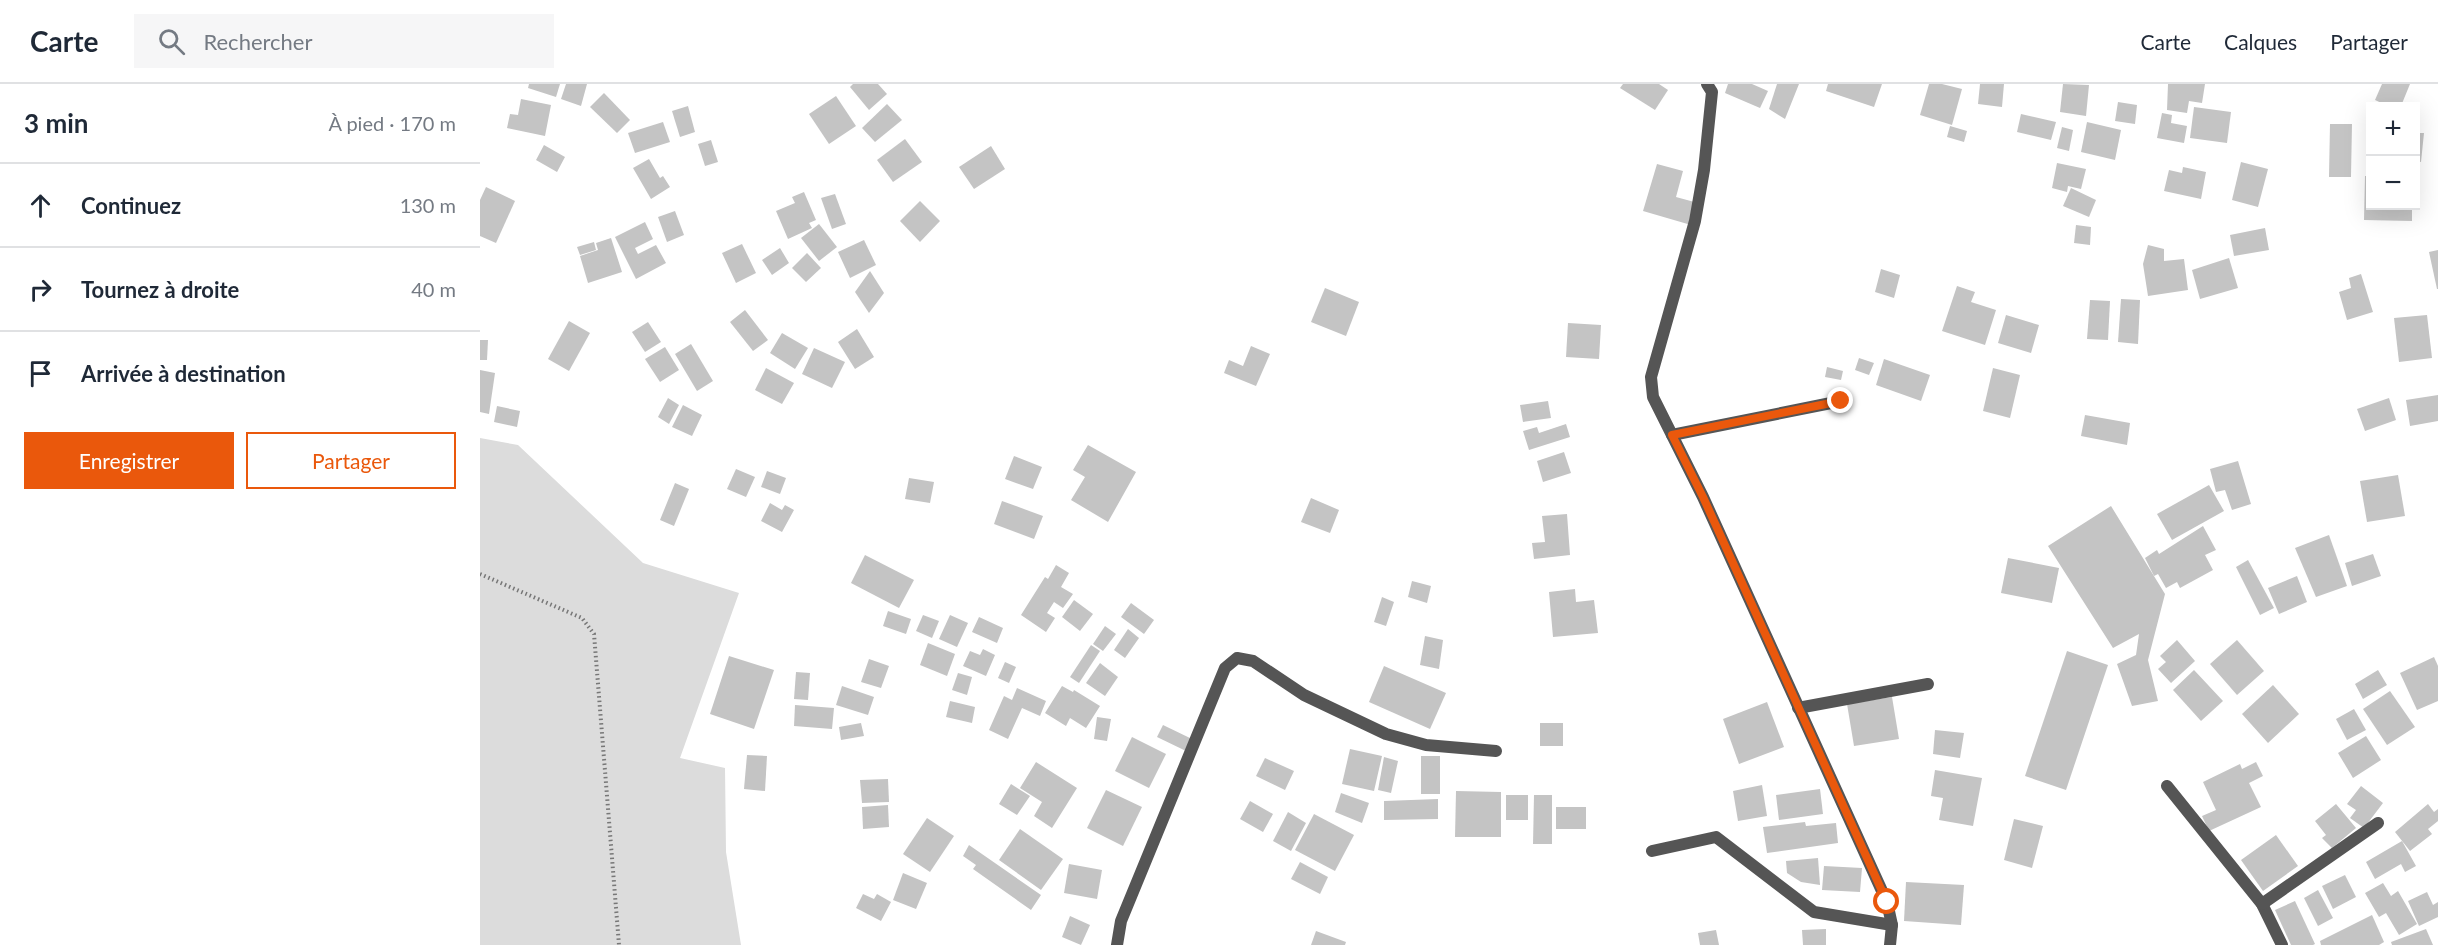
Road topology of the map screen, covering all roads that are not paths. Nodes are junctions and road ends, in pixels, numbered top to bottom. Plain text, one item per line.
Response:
1 (1707, 84) edge
2 (1841, 401) dead end
3 (1672, 435) junction
4 (1928, 684) dead end
5 (1798, 708) junction
6 (1496, 751) dead end
7 (2167, 786) dead end
8 (2378, 823) dead end
9 (1652, 851) dead end
10 (2262, 904) junction
11 (1892, 925) junction
12 (1117, 945) edge
13 (1890, 945) edge
14 (2282, 945) edge

1 - 3 street
2 - 3 street
3 - 5 street
4 - 5 street
5 - 11 street
6 - 12 street
7 - 10 street
8 - 10 street
9 - 11 street
10 - 14 street
11 - 13 street

